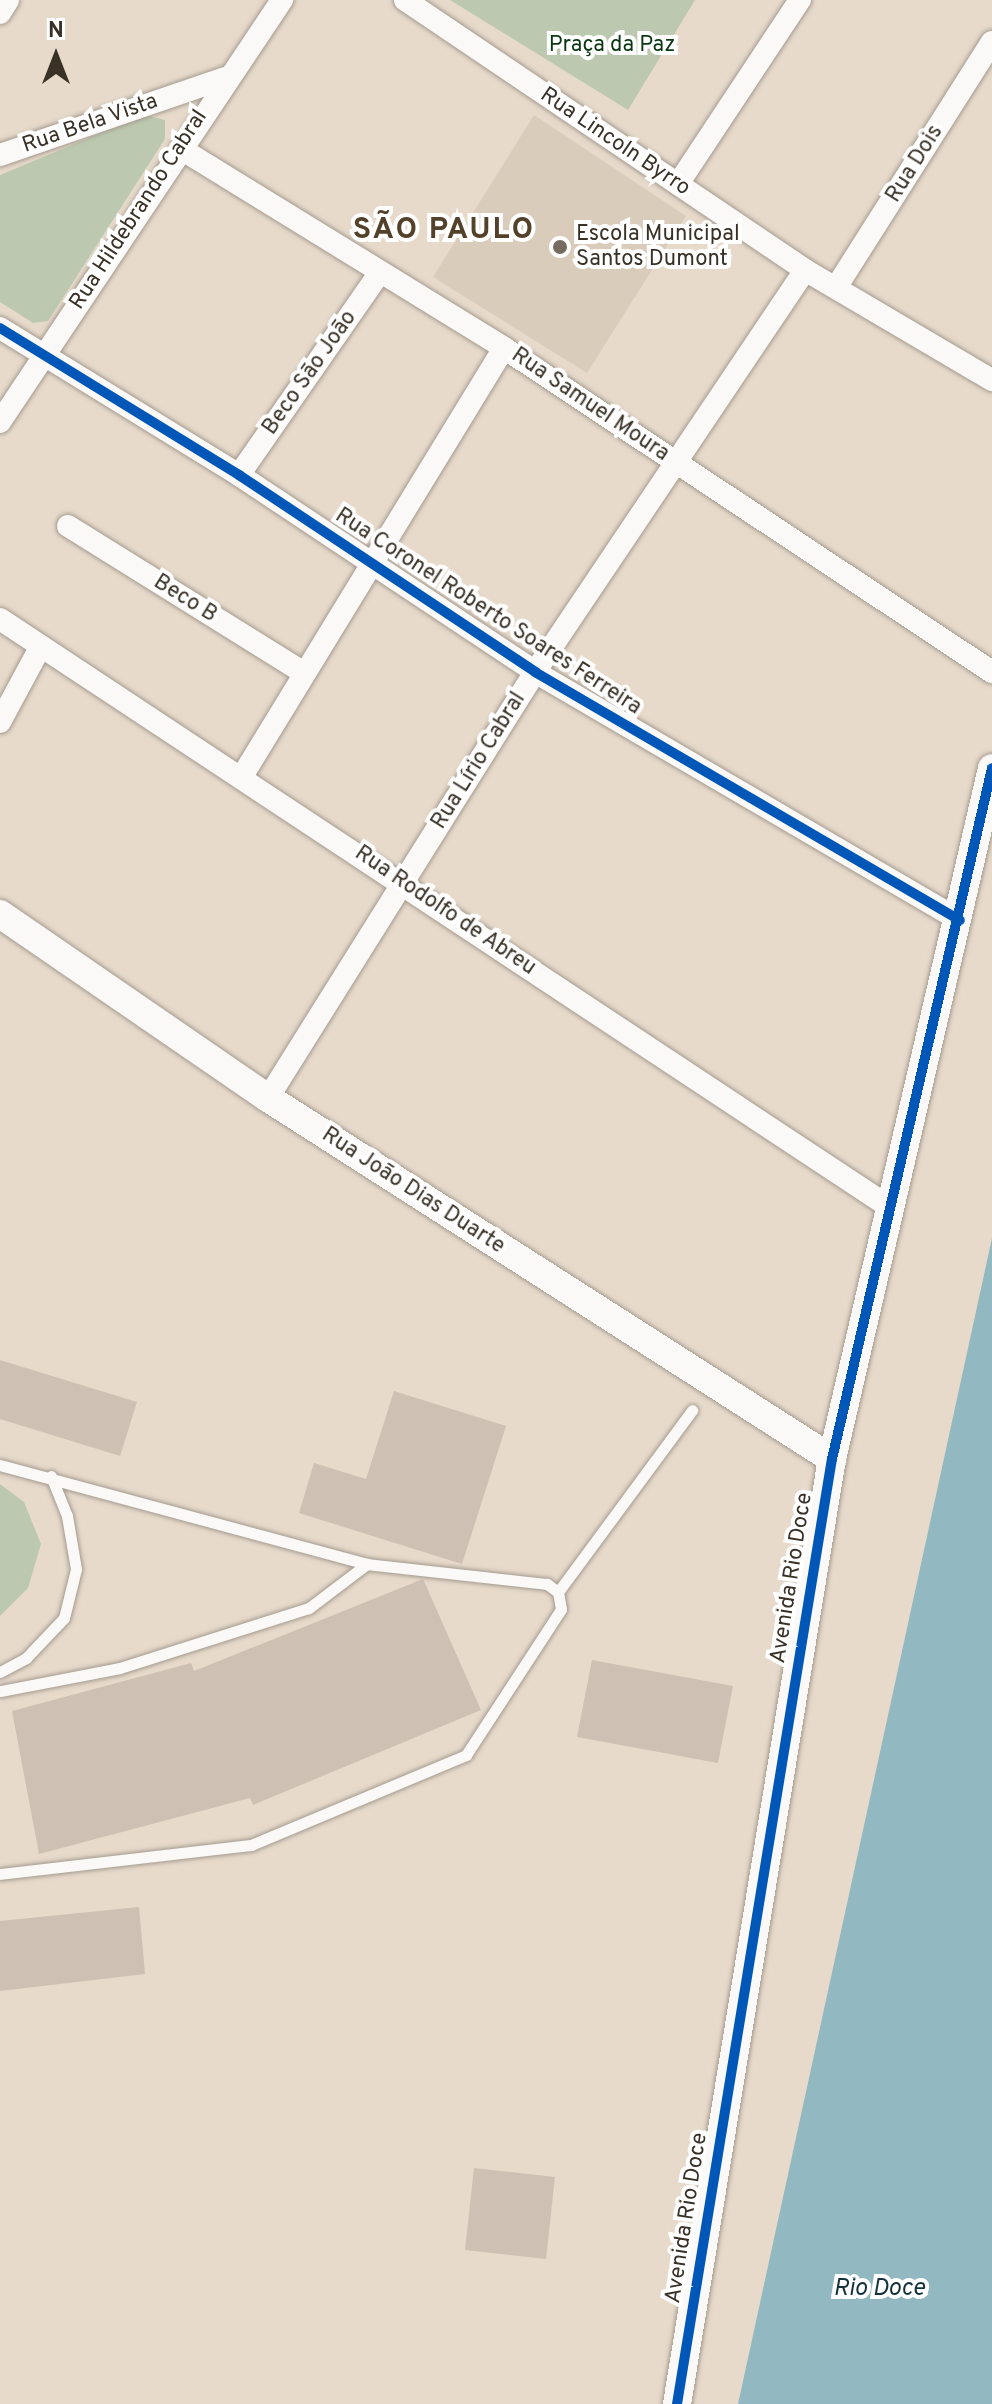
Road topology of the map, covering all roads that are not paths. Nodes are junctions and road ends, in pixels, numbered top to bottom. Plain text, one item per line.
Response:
1 (8, 0) edge
2 (282, 0) edge
3 (405, 0) edge
4 (800, 0) edge
5 (0, 13) edge
6 (992, 42) edge
7 (225, 78) junction
8 (181, 149) junction
9 (0, 155) edge
10 (678, 184) junction
11 (805, 270) junction
12 (380, 272) junction
13 (837, 286) junction
14 (0, 328) edge
15 (504, 348) junction
16 (43, 356) junction
17 (992, 380) edge
18 (0, 422) edge
19 (673, 462) junction
20 (239, 475) junction
21 (68, 526) dead end
22 (372, 564) junction
23 (0, 619) edge
24 (41, 646) junction
25 (303, 672) junction
26 (535, 672) junction
27 (992, 672) edge
28 (0, 722) edge
29 (992, 768) edge
30 (241, 778) junction
31 (403, 883) junction
32 (0, 914) edge
33 (960, 920) junction
34 (268, 1098) junction
35 (888, 1206) junction
36 (692, 1410) dead end
37 (832, 1459) junction
38 (0, 1465) edge
39 (51, 1476) junction
40 (367, 1564) junction
41 (558, 1592) junction
42 (0, 1672) edge
43 (0, 1691) edge
44 (0, 1874) edge
45 (677, 2404) edge

1 - 5 street
2 - 7 street, Rua Hildebrando Cabral
3 - 10 street, Rua Lincoln Byrro
4 - 10 street
6 - 13 street, Rua Dois
7 - 8 street, Rua Hildebrando Cabral
7 - 9 street, Rua Bela Vista
8 - 12 street, Rua Samuel Moura
8 - 16 street, Rua Hildebrando Cabral
10 - 11 street, Rua Lincoln Byrro
11 - 13 street, Rua Lincoln Byrro
11 - 19 street, Rua Lírio Cabral
12 - 15 street, Rua Samuel Moura
12 - 20 street, Beco São João
13 - 17 street, Rua Lincoln Byrro
14 - 16 street, Rua Coronel Roberto Soares Ferreira
15 - 19 street, Rua Samuel Moura
15 - 22 street
16 - 18 street, Rua Hildebrando Cabral
16 - 20 street, Rua Coronel Roberto Soares Ferreira
19 - 26 street, Rua Lírio Cabral
19 - 27 street, Rua Samuel Moura
20 - 22 street, Rua Coronel Roberto Soares Ferreira
21 - 25 street, Beco B
22 - 25 street
22 - 26 street, Rua Coronel Roberto Soares Ferreira
23 - 24 street, Rua Rodolfo de Abreu
24 - 28 street
24 - 30 street, Rua Rodolfo de Abreu
25 - 30 street
26 - 31 street, Rua Lírio Cabral
26 - 33 street, Rua Coronel Roberto Soares Ferreira
29 - 33 street, Avenida Rio Doce
30 - 31 street, Rua Rodolfo de Abreu
31 - 34 street, Rua Lírio Cabral
31 - 35 street, Rua Rodolfo de Abreu
32 - 34 street, Rua João Dias Duarte
33 - 35 street, Avenida Rio Doce
34 - 37 street, Rua João Dias Duarte
35 - 37 street, Avenida Rio Doce
36 - 41 lane
37 - 45 street, Avenida Rio Doce
38 - 39 lane
39 - 40 lane
39 - 42 lane
40 - 41 lane
40 - 43 lane
41 - 44 lane

